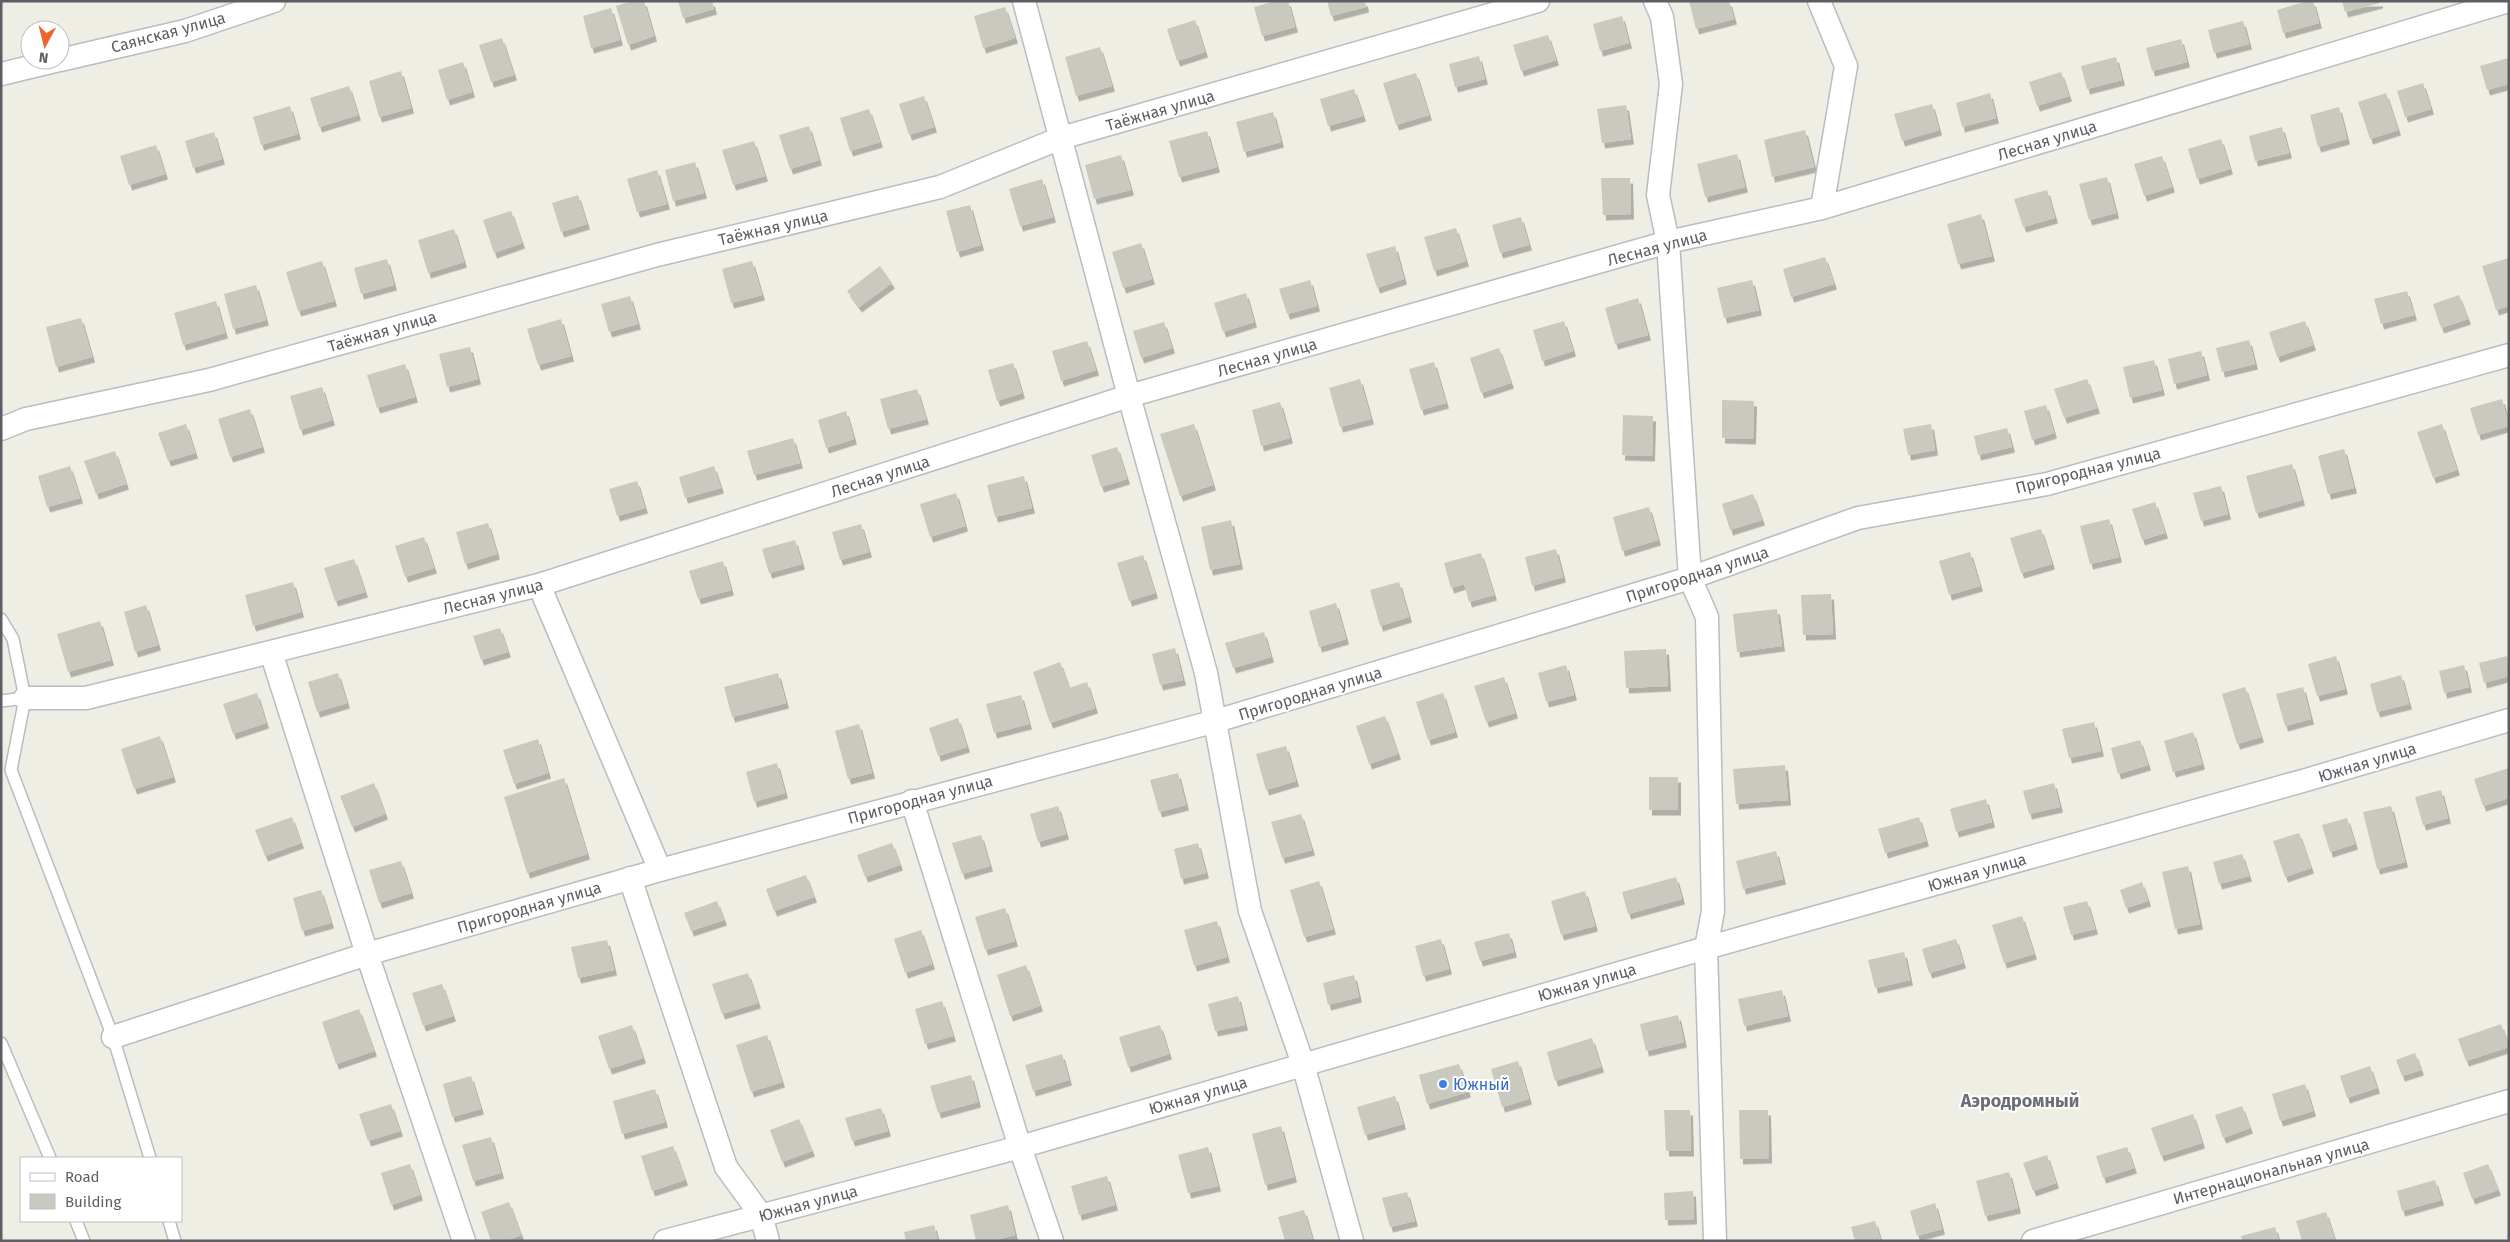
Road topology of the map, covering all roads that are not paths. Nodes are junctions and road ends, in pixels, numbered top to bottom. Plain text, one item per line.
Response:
1 (274, 1) edge
2 (1024, 1) edge
3 (1538, 1) edge
4 (1655, 1) edge
5 (1819, 1) edge
6 (2508, 1) edge
7 (70, 57) edge
8 (20, 69) edge
9 (1, 74) edge
10 (1061, 138) junction
11 (1822, 208) junction
12 (1668, 242) junction
13 (2509, 355) edge
14 (1129, 396) junction
15 (1, 428) edge
16 (1690, 578) junction
17 (539, 585) junction
18 (1, 619) edge
19 (270, 652) junction
20 (25, 698) junction
21 (1, 701) edge
22 (2509, 720) edge
23 (1216, 721) junction
24 (912, 801) junction
25 (660, 870) junction
26 (630, 878) junction
27 (1706, 948) junction
28 (367, 954) junction
29 (113, 1037) junction
30 (1, 1044) edge
31 (1303, 1064) junction
32 (2509, 1101) edge
33 (1020, 1147) junction
34 (50, 1157) edge
35 (150, 1157) edge
36 (761, 1215) junction
37 (76, 1222) edge
38 (169, 1222) edge
39 (84, 1241) edge
40 (175, 1241) edge
41 (464, 1241) edge
42 (665, 1241) edge
43 (768, 1241) edge
44 (1052, 1241) edge
45 (1352, 1241) edge
46 (1715, 1241) edge
47 (2032, 1241) edge

1 - 7 street, Саянская улица
2 - 10 street
3 - 10 street, Таёжная улица
4 - 12 street
5 - 11 street
6 - 11 street, Лесная улица
8 - 9 street, Саянская улица
10 - 14 street
10 - 15 street, Таёжная улица
11 - 12 street, Лесная улица
12 - 14 street, Лесная улица
12 - 16 street
13 - 16 street, Пригородная улица
14 - 17 street, Лесная улица
14 - 23 street
16 - 23 street, Пригородная улица
16 - 27 street
17 - 19 street, Лесная улица
17 - 25 street
18 - 20 lane
19 - 20 street, Лесная улица
19 - 28 street
20 - 21 lane
20 - 29 lane
22 - 27 street, Южная улица
23 - 24 street, Пригородная улица
23 - 31 street
24 - 25 street, Пригородная улица
24 - 33 street
25 - 26 street, Пригородная улица
26 - 28 street, Пригородная улица
26 - 36 street
27 - 31 street, Южная улица
27 - 46 street
28 - 29 street, Пригородная улица
28 - 41 street
29 - 35 lane
30 - 34 lane
31 - 33 street, Южная улица
31 - 45 street
32 - 47 street, Интернациональная улица
33 - 36 street, Южная улица
33 - 44 street
36 - 42 street, Южная улица
36 - 43 street
37 - 39 lane
38 - 40 lane

